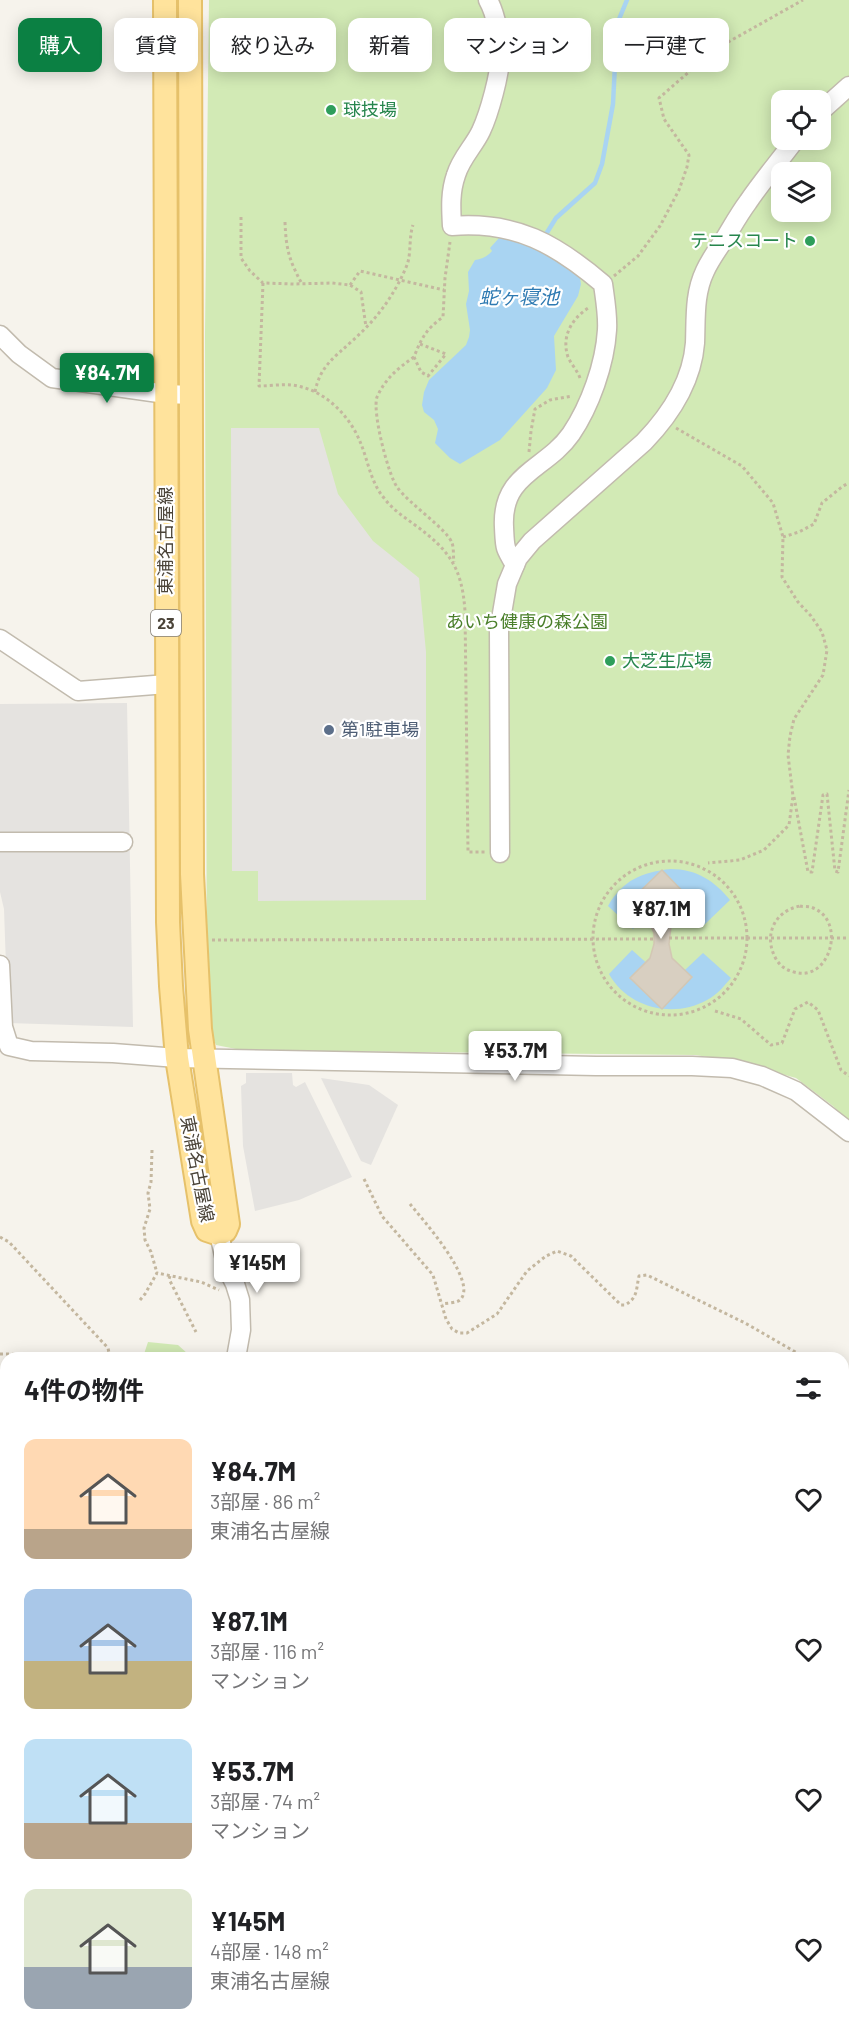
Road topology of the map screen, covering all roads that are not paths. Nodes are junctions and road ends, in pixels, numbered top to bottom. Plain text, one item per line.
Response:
1 (165, 0) edge
2 (190, 0) edge
3 (488, 0) edge
4 (849, 86) edge
5 (831, 102) edge
6 (787, 150) edge
7 (0, 335) edge
8 (166, 394) junction
9 (191, 395) junction
10 (515, 566) junction
11 (0, 639) edge
12 (167, 684) junction
13 (0, 842) edge
14 (123, 842) dead end
15 (500, 853) road end
16 (0, 965) edge
17 (177, 1058) junction
18 (204, 1059) junction
19 (849, 1132) edge
20 (219, 1234) junction
21 (237, 1352) edge

1 - 8 main road, 東浦名古屋線 / 23
2 - 9 main road, 東浦名古屋線 / 23
3 - 10 street
4 - 5 street
6 - 10 street
7 - 8 street
8 - 9 street
8 - 12 main road, 東浦名古屋線 / 23
9 - 18 main road, 東浦名古屋線 / 23
10 - 15 street
11 - 12 street
12 - 17 main road, 東浦名古屋線 / 23
13 - 14 street
16 - 17 street
17 - 18 street
17 - 20 main road, 東浦名古屋線 / 23
18 - 19 street
18 - 20 main road, 東浦名古屋線 / 23
20 - 21 street

